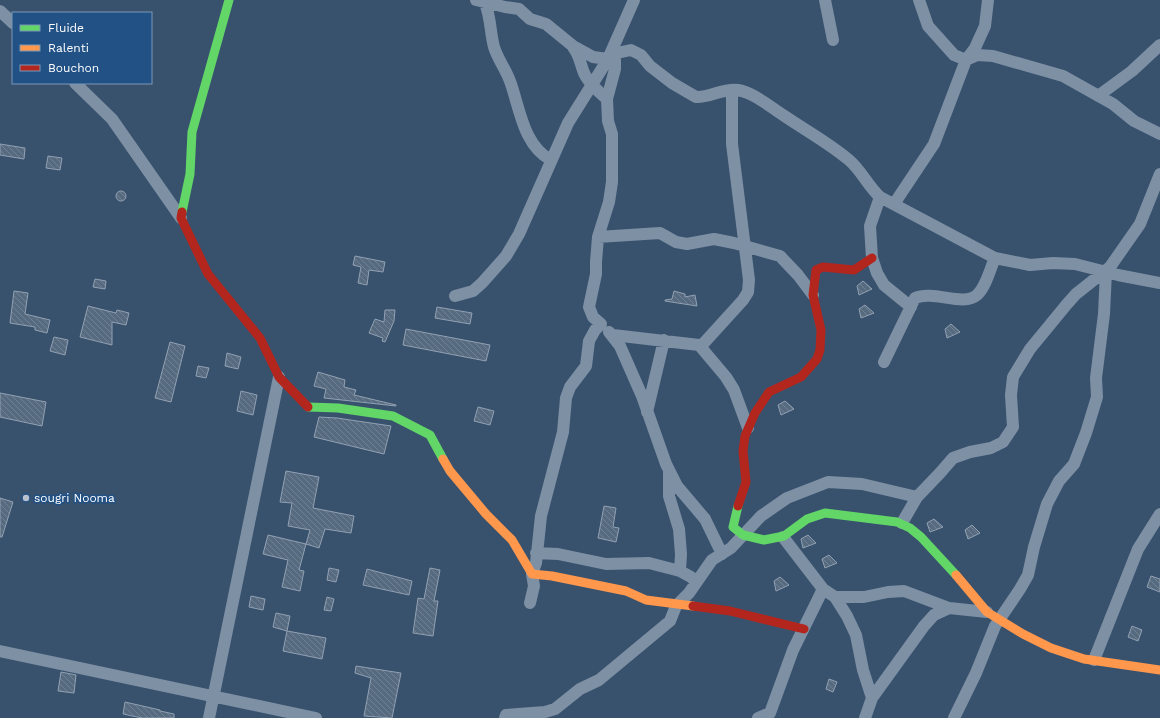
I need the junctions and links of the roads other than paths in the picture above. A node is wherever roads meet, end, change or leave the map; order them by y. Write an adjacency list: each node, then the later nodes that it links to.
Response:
1 (229, 0): 25 (street)
2 (634, 0): 13 (street)
3 (825, 0): 10 (street)
4 (920, 0): 14 (street)
5 (988, 0): 14 (street)
6 (480, 1): 7 (street); 21 (street)
7 (519, 4): 12 (street)
8 (0, 11): 9 (street)
9 (12, 22)
10 (833, 40)
11 (1160, 45): 18 (street)
12 (572, 46): 13 (street); 15 (street)
13 (608, 59): 15 (street); 17 (street); 19 (street)
14 (966, 60): 18 (street); 24 (street)
15 (593, 83): 19 (street); 21 (street)
16 (76, 84): 25 (street)
17 (732, 90): 23 (street); 27 (street)
18 (1098, 96): 20 (street)
19 (607, 99): 26 (street)
20 (1160, 134)
21 (551, 160): 33 (street)
22 (1160, 174): 30 (street)
23 (880, 197): 24 (street); 28 (street)
24 (894, 204): 29 (street)
25 (181, 218): 40 (street)
26 (598, 237): 27 (street); 35 (street)
27 (745, 246): 32 (street); 38 (street)
28 (872, 258): 32 (street); 34 (street)
29 (995, 258): 30 (street); 34 (street)
30 (1106, 272): 31 (street); 44 (street); 60 (street)
31 (1160, 283)
32 (813, 295): 42 (street)
33 (455, 296)
34 (911, 307): 39 (street)
35 (601, 324): 36 (street); 49 (street)
36 (613, 335): 37 (street); 41 (street)
37 (664, 340): 38 (street); 41 (street)
38 (699, 345): 42 (street)
39 (884, 362)
40 (279, 377): 52 (street); 65 (street)
41 (647, 413): 43 (street)
42 (748, 428): 47 (street)
43 (670, 472): 50 (street); 51 (street)
44 (917, 497): 46 (street); 47 (street)
45 (1160, 514): 63 (street)
46 (902, 523): 48 (street); 59 (street)
47 (744, 536): 48 (street); 50 (street)
48 (783, 537): 54 (street)
49 (536, 553): 51 (street); 52 (street)
50 (722, 554): 53 (street)
51 (680, 571): 53 (street)
52 (532, 574): 56 (street); 57 (street)
53 (696, 582): 57 (street)
54 (823, 589): 55 (street); 61 (street)
55 (835, 597): 58 (street); 66 (street)
56 (530, 603)
57 (676, 606): 61 (street); 70 (street)
58 (949, 608): 59 (street); 66 (street)
59 (987, 612): 60 (street)
60 (998, 620): 63 (street); 73 (street)
61 (804, 629): 67 (street)
62 (0, 651): 65 (street)
63 (1094, 660): 64 (street)
64 (1160, 670)
65 (212, 695): 68 (street); 69 (street)
66 (872, 698): 72 (street)
67 (774, 716): 71 (street)
68 (209, 718)
69 (316, 718)
70 (505, 718)
71 (758, 718)
72 (866, 718)
73 (954, 718)

